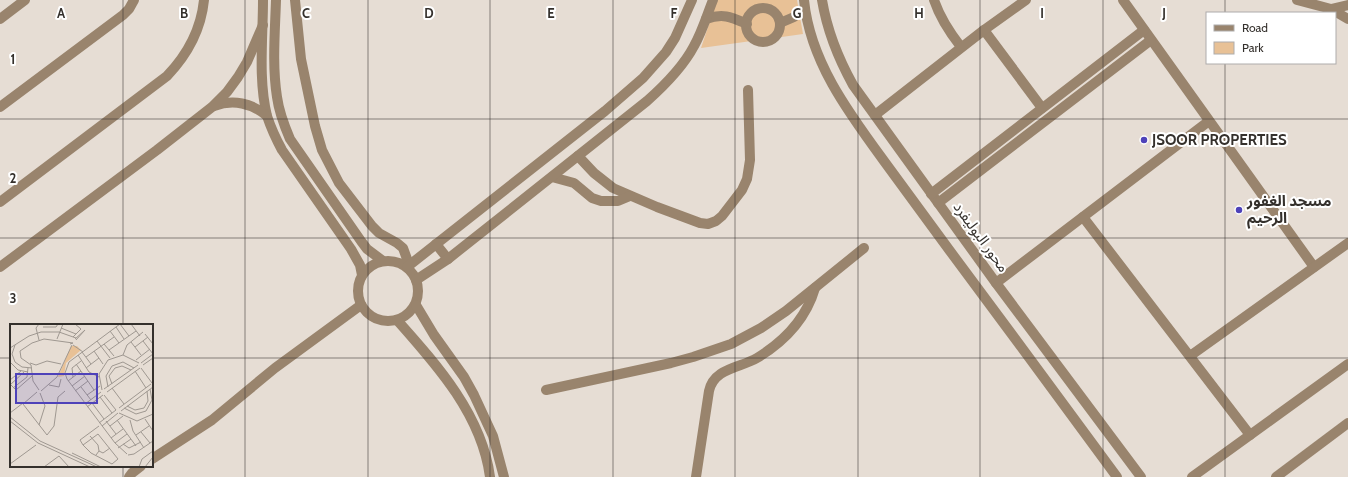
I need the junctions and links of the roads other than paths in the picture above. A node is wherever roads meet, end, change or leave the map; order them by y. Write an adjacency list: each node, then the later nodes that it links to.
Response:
1 (25, 0): 23 (street)
2 (134, 0): 33 (street)
3 (204, 0): 43 (street)
4 (263, 0): 27 (street)
5 (276, 0): 50 (street)
6 (295, 0): 52 (street)
7 (692, 0): 47 (street)
8 (714, 0): 20 (street); 22 (street)
9 (804, 0): 72 (street)
10 (822, 0): 36 (street, محور البوليفرد)
11 (934, 0): 31 (street)
12 (1026, 0): 28 (street)
13 (1123, 0): 29 (street)
14 (1297, 0): 17 (street)
15 (765, 4): 25 (street); 26 (street)
16 (1348, 5): 17 (street)
17 (1330, 9): 18 (street)
18 (1335, 12)
19 (1336, 12): 24 (street)
20 (727, 16): 22 (street); 26 (street)
21 (794, 17): 25 (street)
22 (706, 18): 39 (street)
23 (0, 19)
24 (1348, 19)
25 (780, 23): 26 (street)
26 (747, 24)
27 (263, 25): 34 (street); 37 (street)
28 (984, 30): 31 (street); 35 (street)
29 (1144, 30): 30 (street); 35 (street)
30 (1151, 40): 38 (street); 44 (street)
31 (961, 47): 36 (street)
32 (748, 90): 42 (street)
33 (0, 107)
34 (212, 107): 37 (street); 51 (street)
35 (1042, 108): 41 (street)
36 (875, 115): 41 (street, محور البوليفرد)
37 (267, 116): 54 (street)
38 (1209, 121): 45 (street); 53 (street)
39 (578, 156): 40 (street); 42 (street)
40 (552, 177): 42 (street); 49 (street)
41 (931, 194): 44 (street, محور البوليفرد)
42 (630, 196)
43 (0, 202)
44 (938, 203): 56 (street, محور البوليفرد)
45 (1084, 217): 56 (street); 61 (street)
46 (1348, 243): 53 (street)
47 (436, 244): 49 (street); 52 (street)
48 (864, 248): 57 (street)
49 (448, 259): 55 (street)
50 (383, 261): 52 (street); 54 (street)
51 (0, 267)
52 (406, 267): 55 (street)
53 (1314, 268): 61 (street)
54 (362, 275): 58 (street)
55 (416, 280): 59 (street)
56 (996, 283): 73 (street, محور البوليفرد)
57 (815, 287): 63 (street); 71 (street)
58 (361, 305): 60 (street); 66 (street)
59 (416, 305): 60 (street); 70 (street)
60 (397, 320): 69 (street)
61 (1190, 356): 65 (street)
62 (1348, 364): 65 (street)
63 (546, 390)
64 (1348, 423): 75 (street)
65 (1250, 435): 74 (street)
66 (153, 458)
67 (140, 467): 68 (street)
68 (129, 477)
69 (490, 477)
70 (504, 477)
71 (696, 477)
72 (1117, 477)
73 (1141, 477)
74 (1192, 477)
75 (1276, 477)

